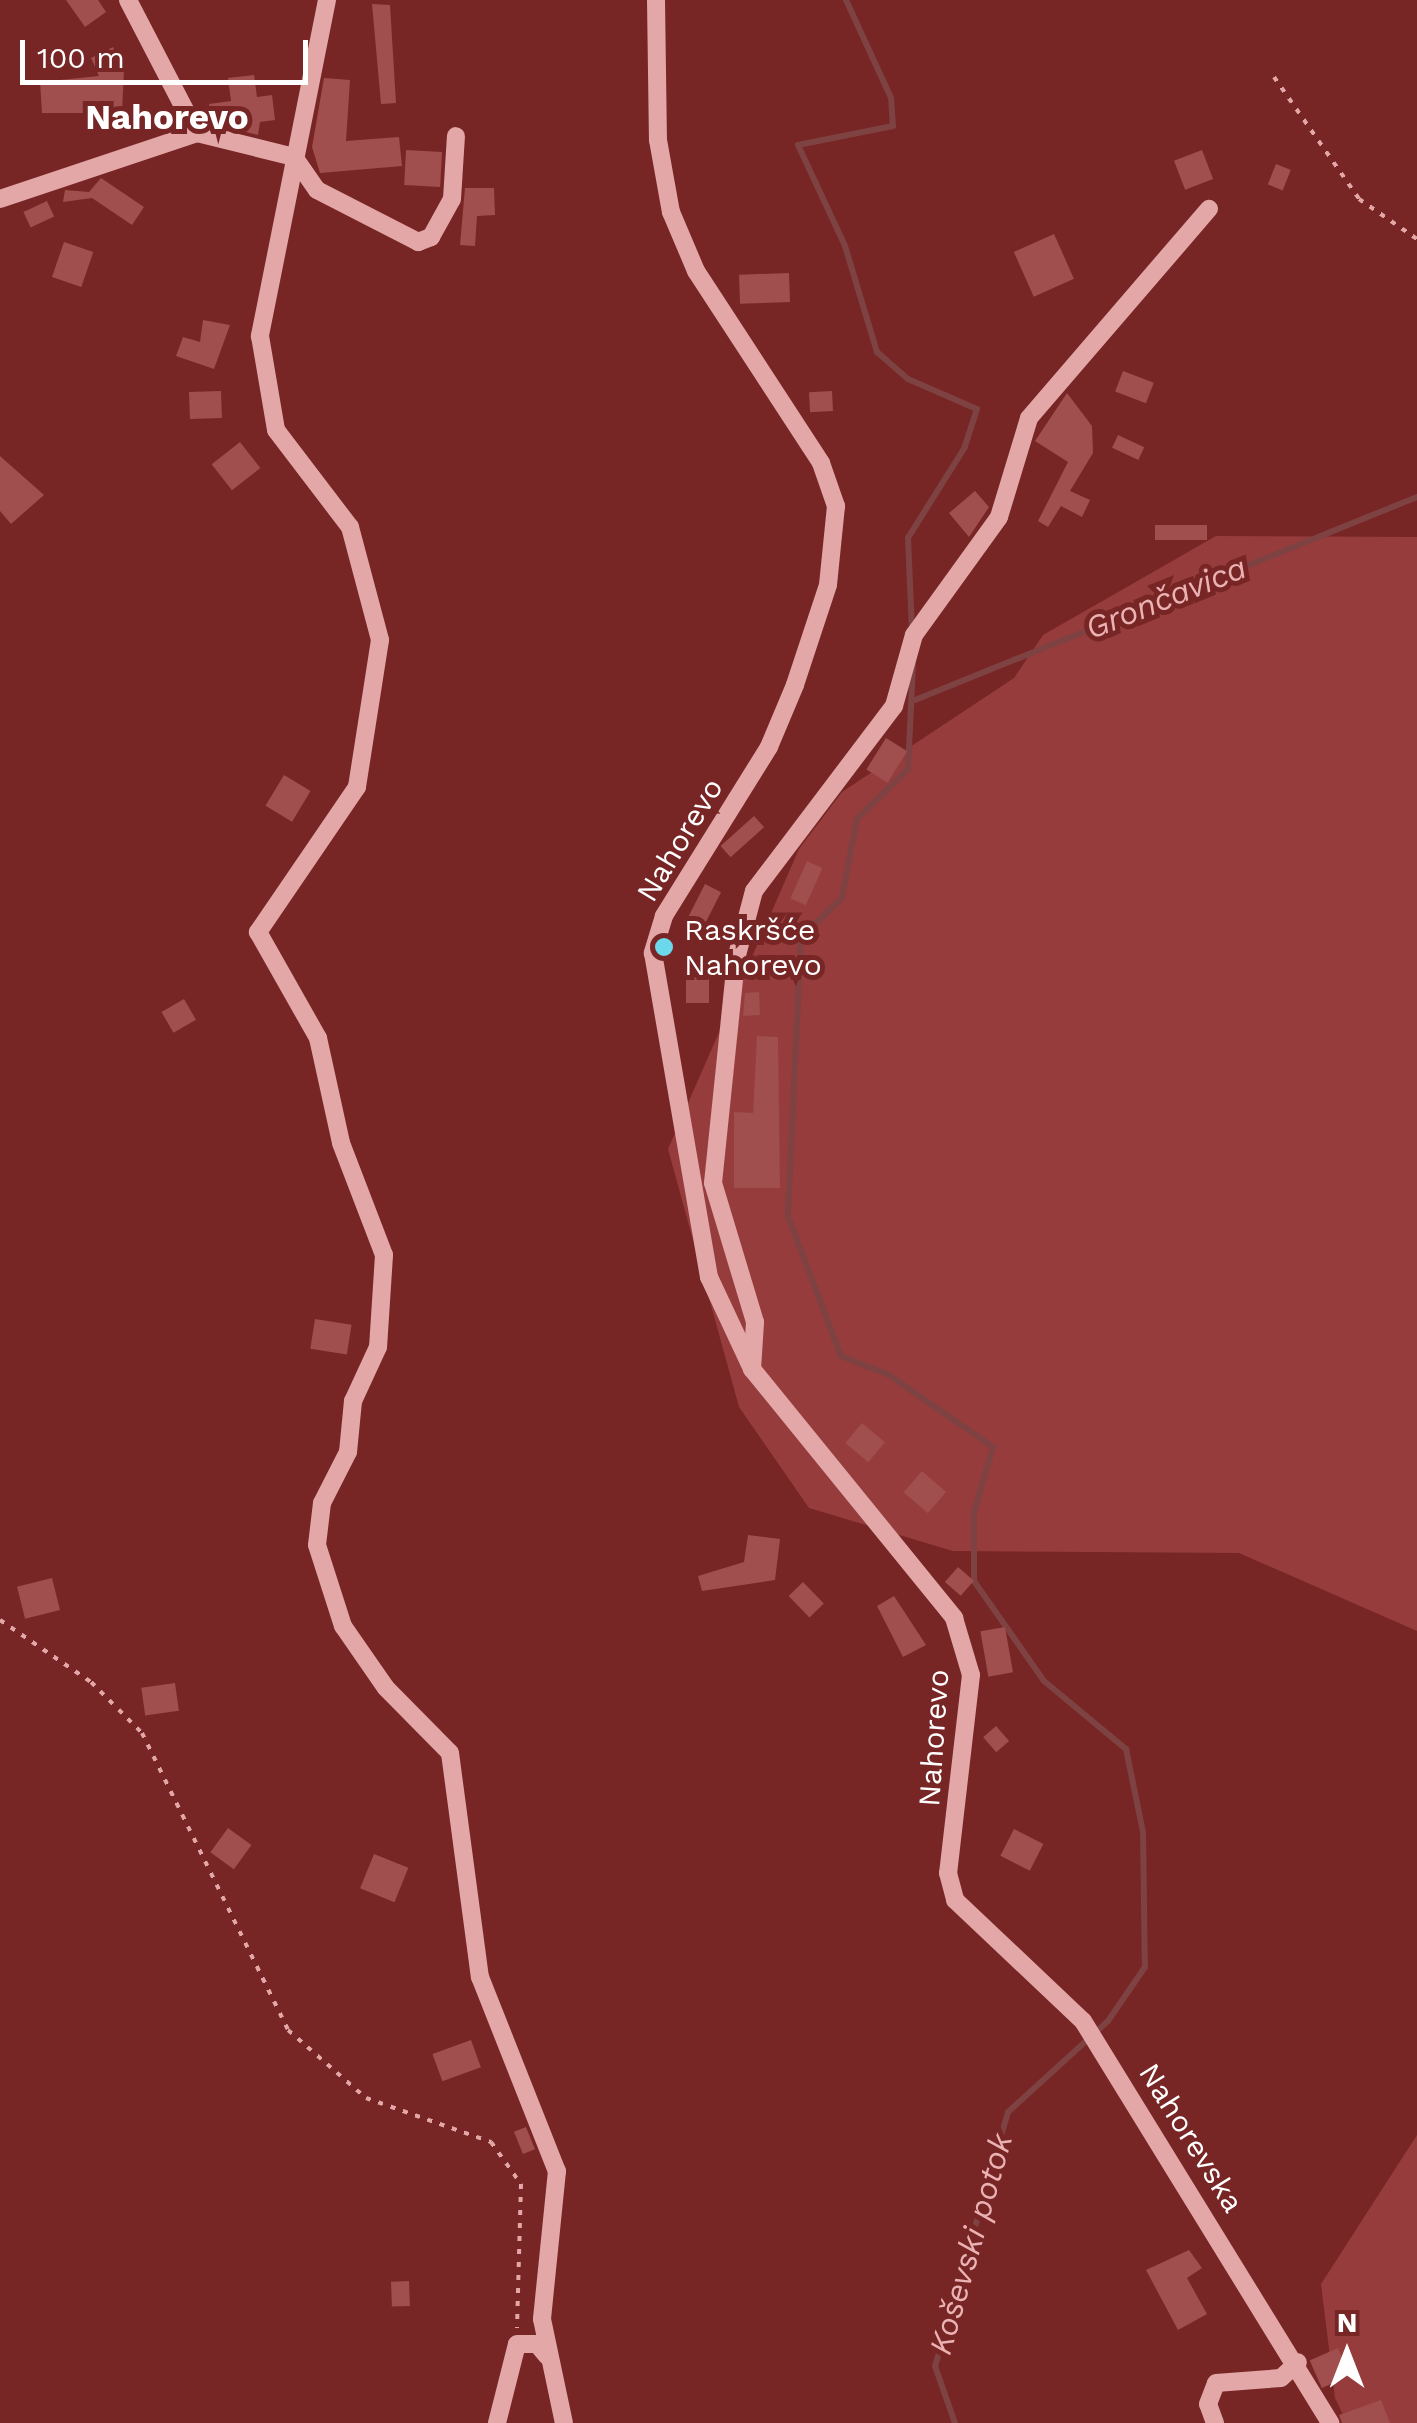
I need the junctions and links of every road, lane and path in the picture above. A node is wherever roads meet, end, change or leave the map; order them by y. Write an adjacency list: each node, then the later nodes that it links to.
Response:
1 (128, 0): 5 (street)
2 (328, 0): 7 (street)
3 (656, 0): 11 (street, Nahorevo)
4 (1274, 76): 10 (path)
5 (197, 133): 7 (street); 8 (street)
6 (456, 136): 7 (street)
7 (294, 158): 15 (street)
8 (0, 198)
9 (1209, 208): 11 (street)
10 (1417, 239)
11 (752, 1369): 13 (street, Nahorevo)
12 (0, 1620): 14 (path)
13 (966, 1916): 16 (street, Nahorevska)
14 (517, 2344): 15 (street); 17 (street)
15 (547, 2356): 18 (street)
16 (1298, 2362): 19 (street); 20 (street, Nahorevska)
17 (497, 2423)
18 (564, 2423)
19 (1215, 2423)
20 (1330, 2423)

